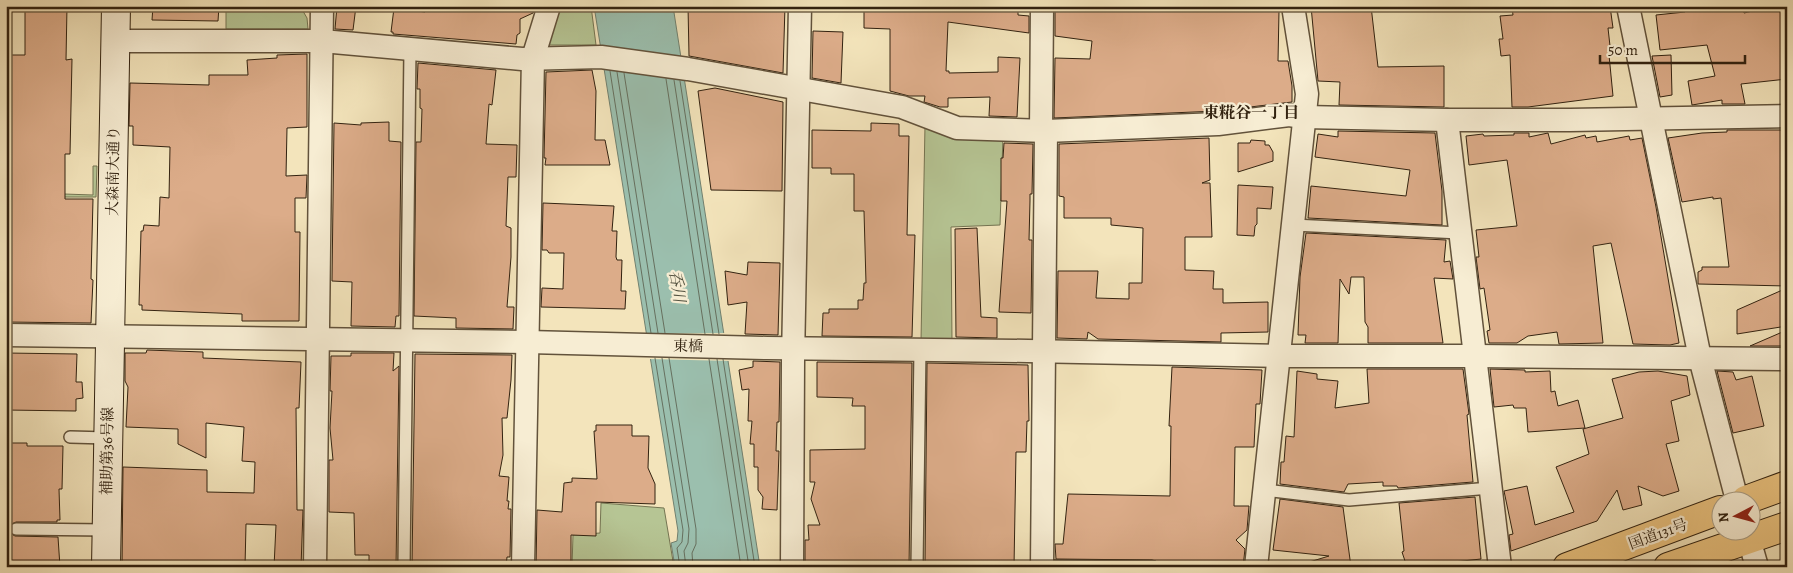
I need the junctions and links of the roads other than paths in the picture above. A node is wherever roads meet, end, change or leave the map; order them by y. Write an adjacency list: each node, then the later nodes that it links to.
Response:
1 (116, 6): 8 (street, 大森南大通り)
2 (549, 6): 11 (street)
3 (800, 6): 12 (street)
4 (1042, 6): 17 (street)
5 (1293, 6): 14 (street)
6 (1628, 6): 15 (street)
7 (319, 10): 9 (street)
8 (115, 41): 9 (street); 21 (street, 大森南大通り)
9 (322, 41): 10 (street); 22 (street)
10 (410, 49): 11 (street); 23 (lane)
11 (533, 58): 12 (street); 24 (street)
12 (798, 88): 17 (street); 25 (street)
13 (1787, 116): 15 (street)
14 (1304, 117): 16 (street); 17 (street); 18 (street)
15 (1652, 119): 16 (street); 30 (street)
16 (1447, 120): 19 (street)
17 (1043, 131): 27 (street)
18 (1293, 225): 19 (lane); 28 (street)
19 (1460, 232): 29 (street)
20 (6, 334): 21 (street, 東橋)
21 (109, 336): 22 (street, 東橋); 33 (street, 補助第36号線)
22 (318, 339): 23 (street, 東橋); 48 (street)
23 (406, 340): 24 (street, 東橋); 49 (lane)
24 (528, 342): 25 (street, 東橋); 50 (street)
25 (794, 348): 26 (street, 東橋); 51 (street)
26 (920, 349): 27 (street, 東橋); 52 (lane)
27 (1045, 351): 28 (street, 東橋); 46 (street)
28 (1279, 356): 29 (street, 東橋); 36 (street)
29 (1475, 356): 30 (street, 東橋); 35 (street)
30 (1700, 358): 31 (street, 東橋); 37 (street)
31 (1787, 359)
32 (70, 437): 33 (lane)
33 (107, 438): 42 (street, 補助第36号線)
34 (1787, 486): 38 (highway)
35 (1490, 488): 36 (lane); 55 (street)
36 (1265, 490): 54 (street)
37 (1734, 490)
38 (1760, 495)
39 (1710, 514): 56 (highway, 国道131号)
40 (1787, 526): 43 (highway)
41 (16, 529): 42 (lane)
42 (106, 530): 47 (street, 補助第36号線)
43 (1760, 535)
44 (1745, 540): 57 (highway)
45 (1748, 540): 58 (street)
46 (1042, 566): 53 (lane)
47 (106, 567)
48 (315, 567)
49 (404, 567)
50 (523, 567)
51 (792, 567)
52 (917, 567)
53 (1152, 567)
54 (1256, 567)
55 (1500, 567)
56 (1567, 567)
57 (1668, 567)
58 (1757, 567)

